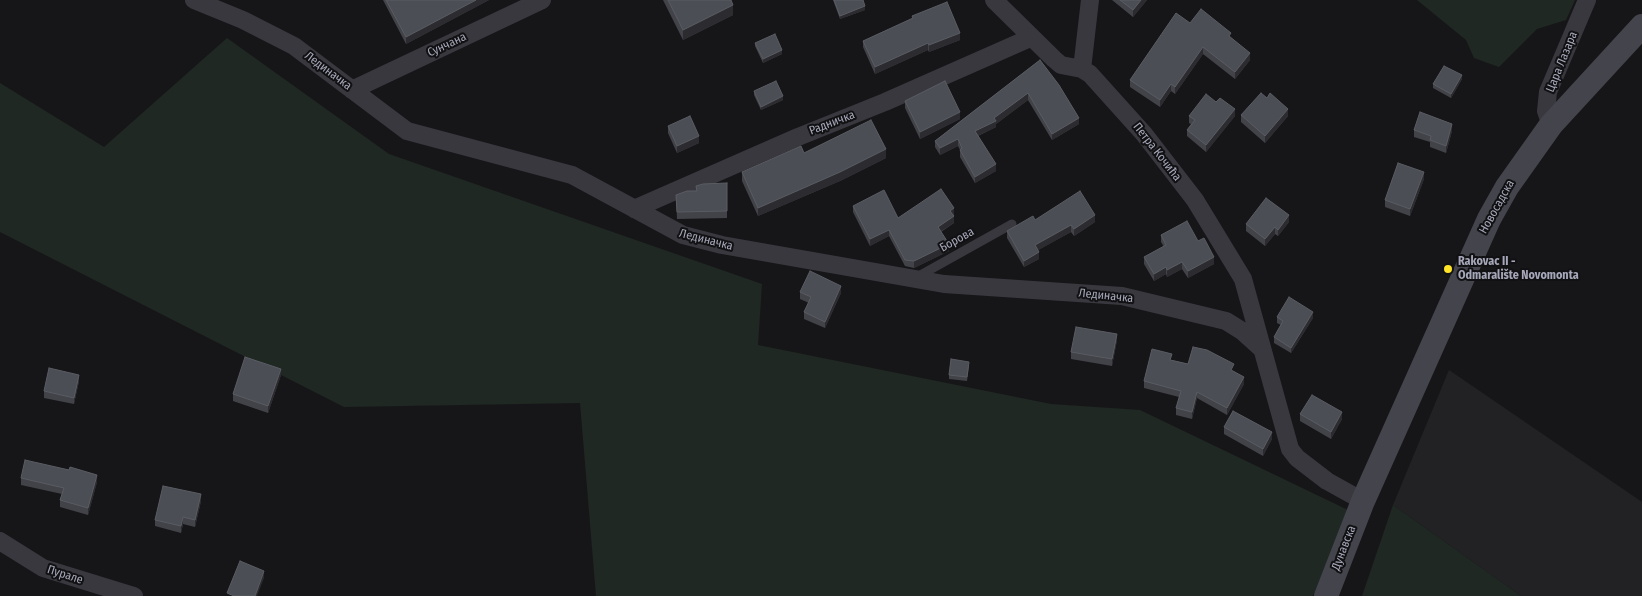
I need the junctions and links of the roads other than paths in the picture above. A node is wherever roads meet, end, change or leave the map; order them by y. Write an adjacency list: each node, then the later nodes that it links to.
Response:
1 (194, 0): 9 (street, Лединачка)
2 (542, 0): 9 (street, Сунчана)
3 (994, 0): 7 (street, Петра Кочића)
4 (1090, 0): 8 (street)
5 (1587, 0): 10 (street, Цара Лазара)
6 (1642, 26): 10 (main road, Новосадска)
7 (1030, 38): 8 (street, Петра Кочића); 11 (street, Радничка)
8 (1082, 69): 14 (street, Петра Кочића)
9 (352, 90): 11 (street, Лединачка)
10 (1551, 125): 15 (main road, Новосадска)
11 (634, 209): 13 (street, Лединачка)
12 (1012, 224): 13 (lane, Борова)
13 (915, 278): 14 (street, Лединачка)
14 (1262, 349): 15 (street, Петра Кочића)
15 (1363, 501): 18 (main road, Дунавска)
16 (0, 542): 17 (street, Пурале)
17 (134, 596)
18 (1326, 596)

